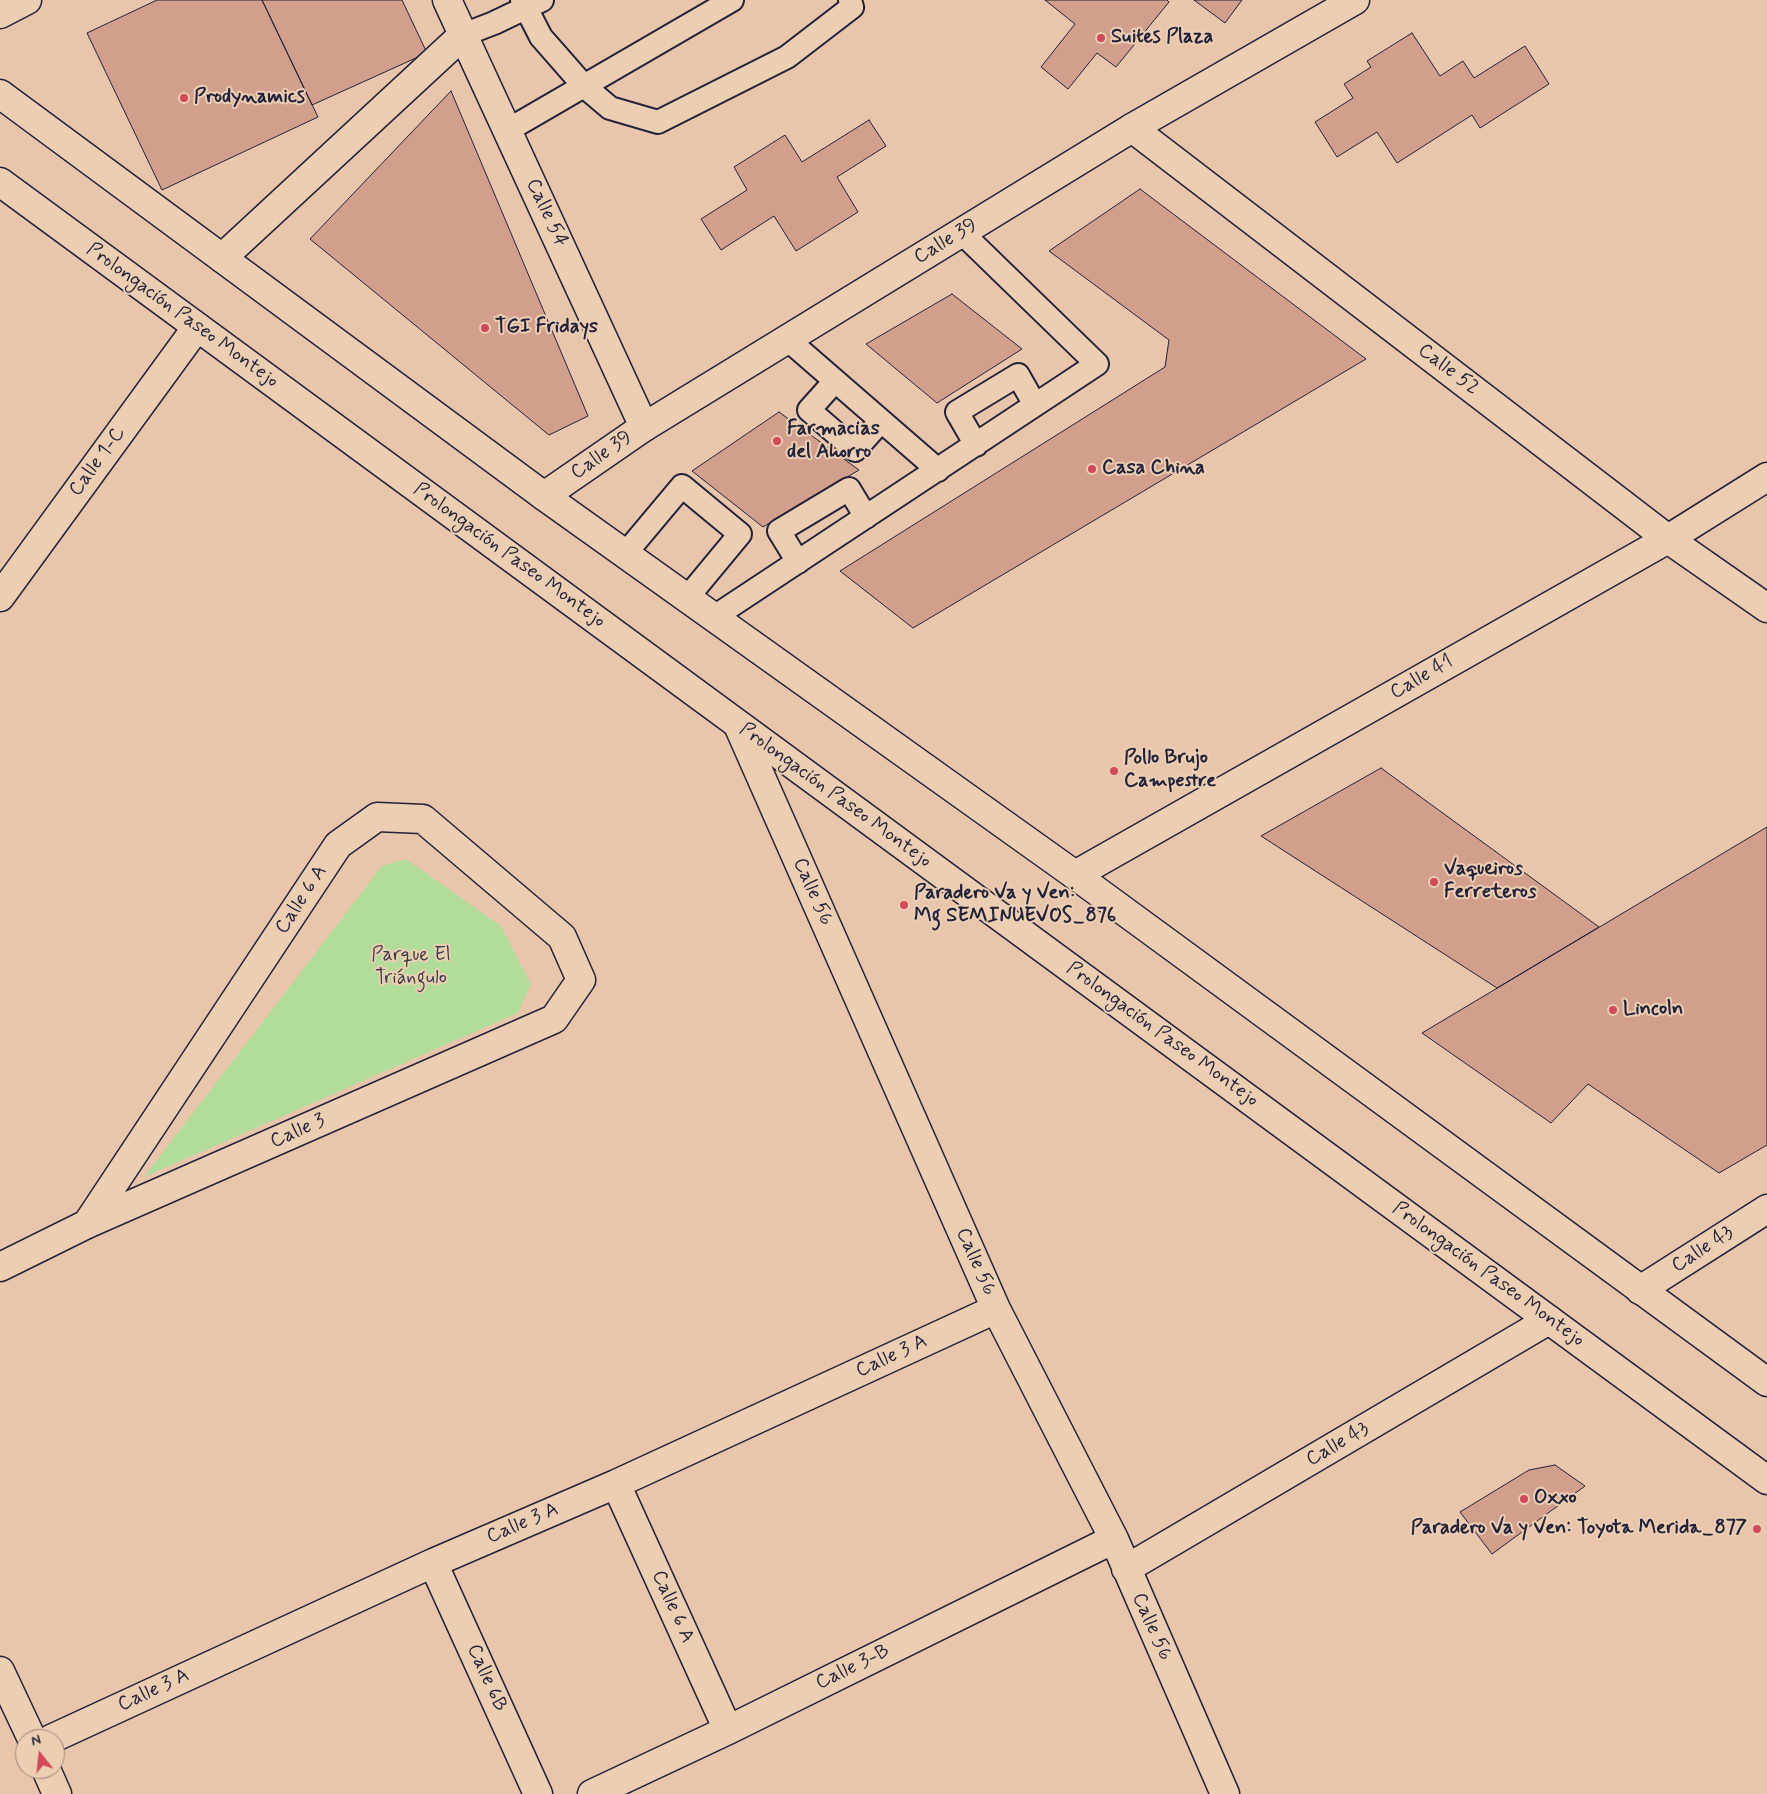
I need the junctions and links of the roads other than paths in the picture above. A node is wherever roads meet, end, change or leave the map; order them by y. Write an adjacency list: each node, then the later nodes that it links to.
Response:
1 (27, 0): 7 (street)
2 (447, 0): 8 (street, Calle 54)
3 (732, 0): 9 (lane)
4 (850, 0): 9 (lane)
5 (1355, 0): 11 (street, Calle 39)
6 (530, 3): 8 (lane); 9 (lane)
7 (0, 14)
8 (463, 35): 12 (street, Calle 54); 15 (street)
9 (584, 86): 12 (lane)
10 (0, 94): 15 (street)
11 (1132, 128): 14 (street, Calle 39); 27 (street, Calle 52)
12 (508, 130): 21 (street, Calle 54)
13 (0, 182): 16 (street, Prolongación Paseo Montejo)
14 (961, 232): 17 (street, Calle 39); 19 (lane)
15 (222, 258): 25 (street)
16 (197, 327): 30 (street, Calle 1-C); 34 (street, Prolongación Paseo Montejo)
17 (787, 339): 18 (lane); 21 (street, Calle 39)
18 (835, 381): 20 (lane); 20 (lane)
19 (1036, 405): 22 (lane); 22 (lane)
20 (881, 420): 23 (lane)
21 (644, 427): 25 (street, Calle 39)
22 (976, 444): 23 (lane)
23 (938, 470): 26 (lane)
24 (1767, 477): 27 (street, Calle 41)
25 (544, 496): 28 (street)
26 (866, 517): 29 (lane); 29 (lane)
27 (1668, 539): 32 (street, Calle 52); 35 (street, Calle 41)
28 (625, 554): 31 (street); 31 (lane)
29 (798, 562): 33 (lane)
30 (0, 597)
31 (687, 598): 33 (street)
32 (1767, 608)
33 (714, 617): 35 (street)
34 (738, 725): 41 (street, Calle 56); 42 (street, Prolongación Paseo Montejo)
35 (1075, 875): 40 (street)
36 (581, 980): 38 (street, Calle 3); 38 (street, Calle 6 A)
37 (1767, 1209): 40 (street, Calle 43)
38 (87, 1224): 39 (street, Calle 3)
39 (0, 1267)
40 (1640, 1290): 43 (street)
41 (996, 1309): 45 (street, Calle 3 A); 46 (street, Calle 56)
42 (1549, 1320): 44 (street, Prolongación Paseo Montejo); 48 (street, Calle 43)
43 (1767, 1382)
44 (1767, 1480)
45 (616, 1484): 47 (street, Calle 3 A); 51 (street, Calle 6 A)
46 (1114, 1540): 48 (street, Calle 56); 51 (street, Calle 3-B)
47 (434, 1563): 52 (street, Calle 3 A); 55 (street, Calle 6B)
48 (1126, 1569): 57 (street, Calle 56)
49 (0, 1671): 50 (street)
50 (27, 1729)
51 (728, 1730): 56 (street, Calle 3-B)
52 (65, 1733)
53 (50, 1779): 54 (street)
54 (57, 1794)
55 (538, 1794)
56 (592, 1794)
57 (1224, 1794)

